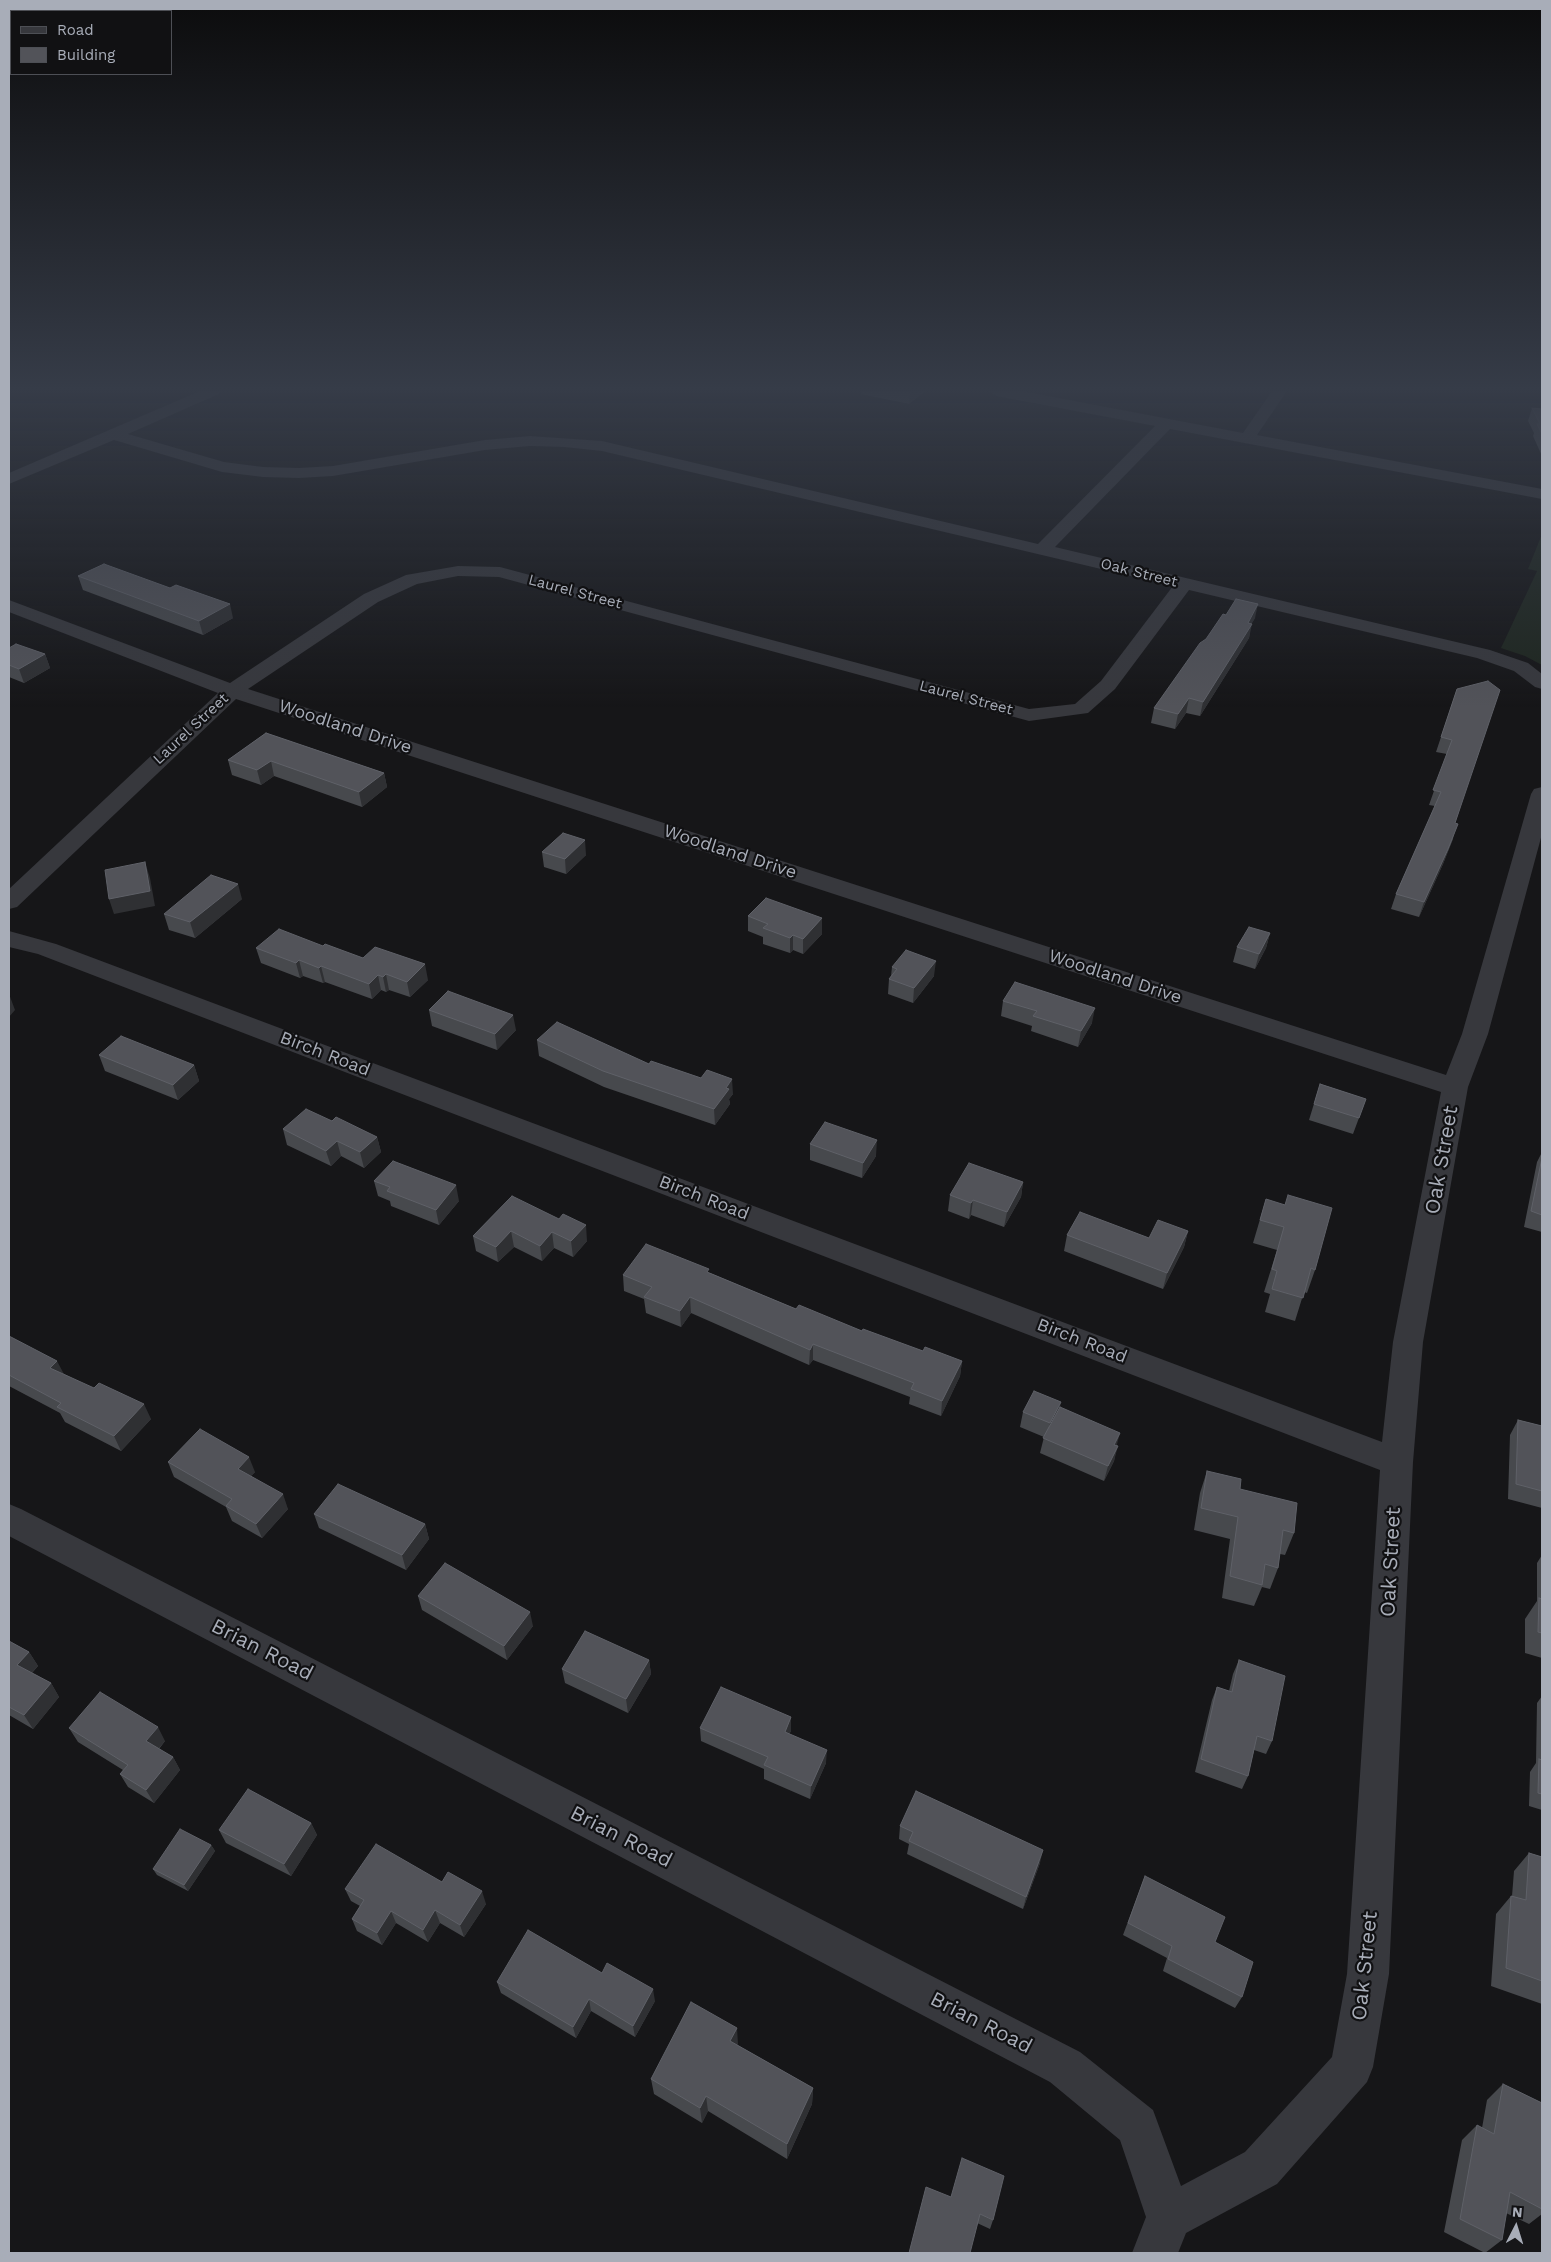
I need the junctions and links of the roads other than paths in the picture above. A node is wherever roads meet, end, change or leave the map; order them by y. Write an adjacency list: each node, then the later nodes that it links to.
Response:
1 (818, 497): 3 (street, Oak Street)
2 (1095, 497): 3 (street)
3 (1043, 549): 4 (street, Oak Street)
4 (1184, 584): 6 (street, Oak Street); 7 (street, Laurel Street)
5 (9, 606): 7 (street, Woodland Drive)
6 (1542, 683)
7 (232, 691): 9 (street, Laurel Street); 11 (street, Woodland Drive)
8 (1542, 794): 11 (street, Oak Street)
9 (9, 902)
10 (9, 939): 12 (street, Birch Road)
11 (1455, 1087): 12 (street, Oak Street)
12 (1397, 1462): 14 (street, Oak Street)
13 (9, 1519): 14 (street, Brian Road)
14 (1169, 2217): 15 (street)
15 (1156, 2253)

